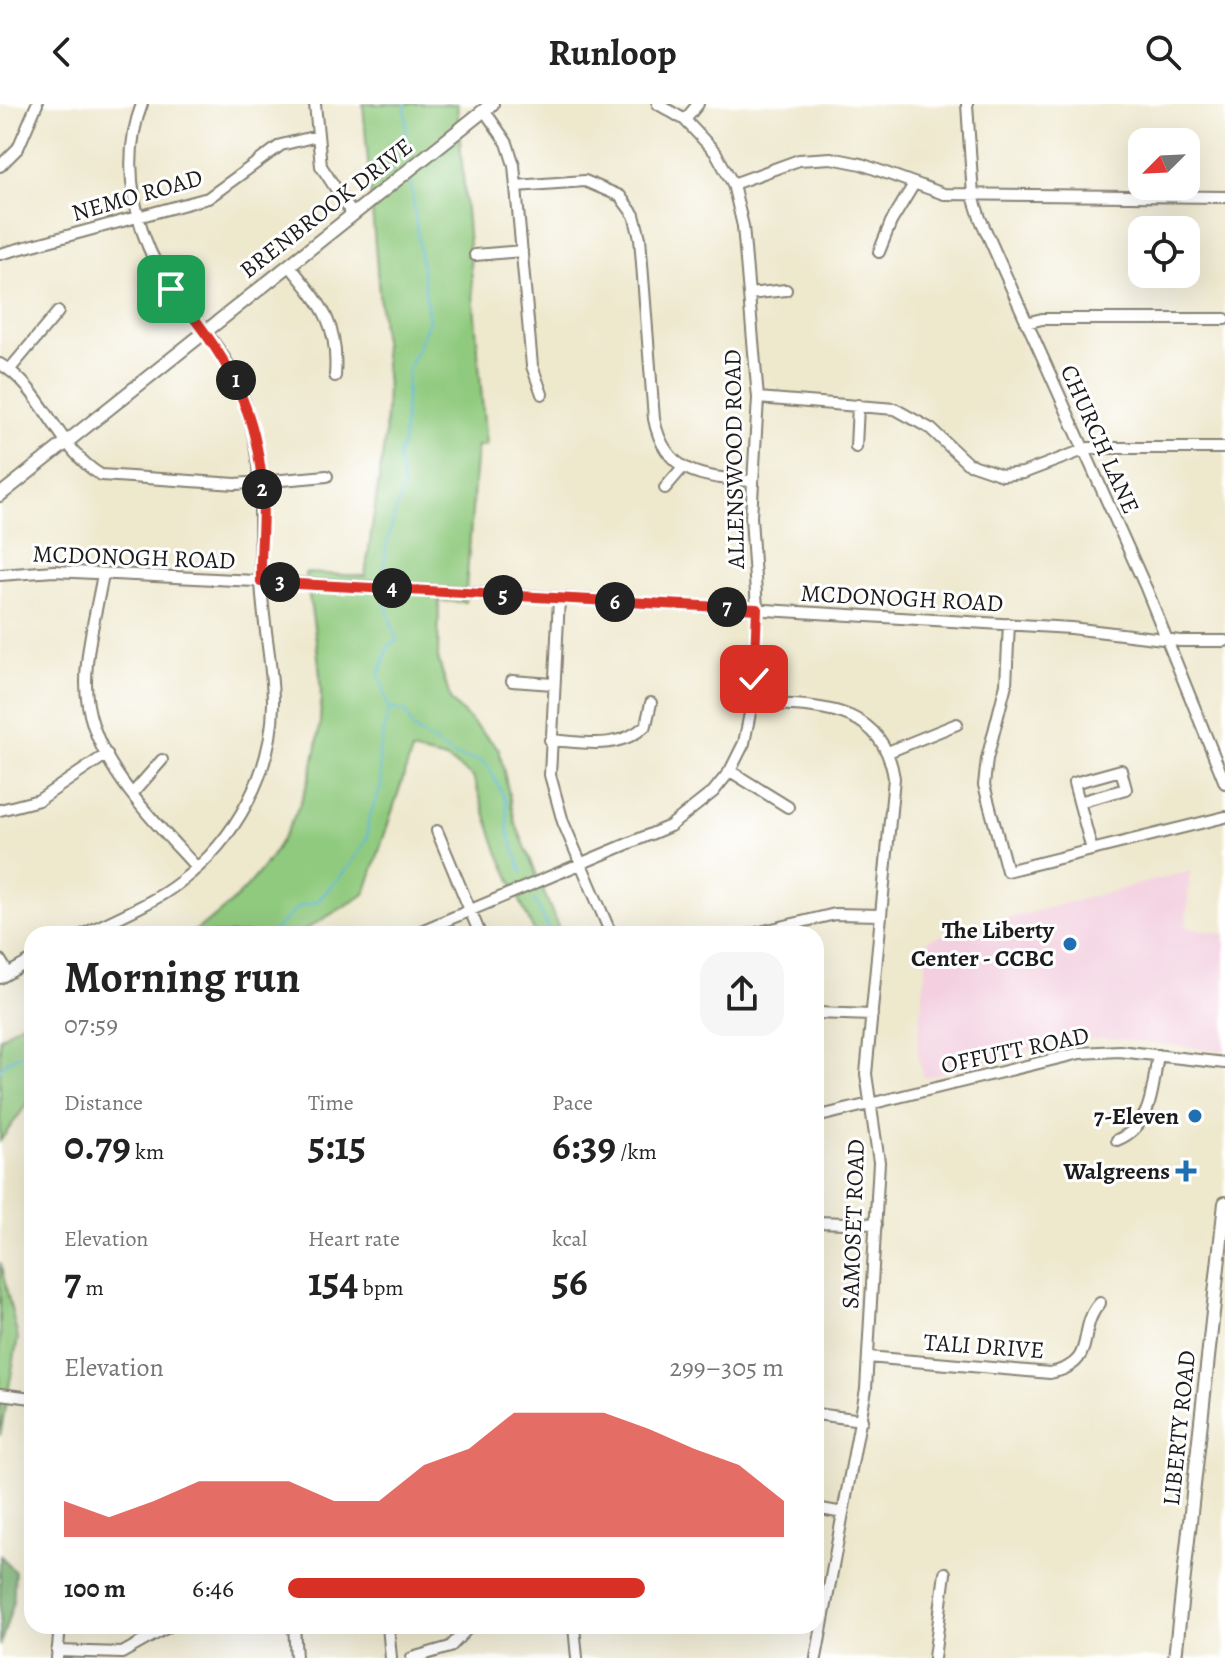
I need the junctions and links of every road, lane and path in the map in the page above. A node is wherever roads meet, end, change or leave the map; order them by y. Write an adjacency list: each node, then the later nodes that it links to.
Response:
1 (37, 104): 10 (street)
2 (142, 104): 17 (street)
3 (315, 104): 9 (street)
4 (658, 104): 8 (street, ALLENSWOOD ROAD)
5 (698, 104): 8 (street)
6 (967, 104): 14 (street, CHURCH LANE)
7 (488, 107): 13 (street); 16 (main road, BRENBROOK DRIVE)
8 (685, 120): 11 (street, ALLENSWOOD ROAD)
9 (317, 136): 16 (street); 17 (street, NEMO ROAD)
10 (0, 166)
11 (733, 184): 12 (street); 24 (street, ALLENSWOOD ROAD)
12 (914, 184): 14 (street); 19 (street)
13 (516, 186): 18 (street); 38 (street)
14 (973, 196): 15 (street); 27 (street, CHURCH LANE)
15 (1225, 197)
16 (353, 215): 22 (main road, BRENBROOK DRIVE)
17 (139, 216): 20 (street, NEMO ROAD); 28 (street)
18 (522, 251): 21 (street); 31 (street)
19 (879, 252)
20 (0, 254)
21 (475, 255)
22 (289, 265): 28 (main road, BRENBROOK DRIVE); 30 (street)
23 (786, 290): 24 (street)
24 (749, 294): 32 (street, ALLENSWOOD ROAD)
25 (58, 312): 29 (street)
26 (1225, 319): 27 (street)
27 (1026, 323): 37 (street, CHURCH LANE)
28 (206, 332): 34 (main road, BRENBROOK DRIVE); 41 (street)
29 (5, 366): 34 (street)
30 (335, 376)
31 (542, 394)
32 (758, 398): 33 (street); 40 (street, ALLENSWOOD ROAD)
33 (858, 405): 35 (street); 37 (street)
34 (68, 441): 41 (street); 43 (main road, BRENBROOK DRIVE)
35 (856, 447)
36 (1225, 448): 37 (street)
37 (1082, 450): 50 (street, CHURCH LANE)
38 (683, 467): 40 (street); 42 (street)
39 (327, 476): 41 (street)
40 (751, 481): 48 (street, ALLENSWOOD ROAD)
41 (262, 482): 46 (street)
42 (665, 488)
43 (0, 495)
44 (103, 574): 45 (street, MCDONOGH ROAD); 46 (street, MCDONOGH ROAD); 59 (street)
45 (0, 575)
46 (261, 582): 47 (street, MCDONOGH ROAD); 71 (street)
47 (559, 599): 48 (street, MCDONOGH ROAD); 53 (street)
48 (757, 609): 49 (street, MCDONOGH ROAD); 55 (street, ALLENSWOOD ROAD)
49 (1009, 624): 50 (street, MCDONOGH ROAD); 69 (street)
50 (1166, 639): 51 (street, MCDONOGH ROAD); 62 (street, CHURCH LANE)
51 (1225, 641)
52 (512, 681): 53 (street)
53 (553, 684): 57 (street)
54 (651, 703): 57 (street)
55 (752, 703): 58 (street); 61 (street, ALLENSWOOD ROAD)
56 (957, 724): 58 (street)
57 (550, 740): 70 (street)
58 (888, 752): 73 (street, SAMOSET ROAD)
59 (107, 754): 63 (street); 66 (street)
60 (162, 760): 63 (street)
61 (730, 771): 65 (street); 70 (street, ALLENSWOOD ROAD)
62 (1225, 783)
63 (132, 794): 71 (street)
64 (1079, 802): 64 (street); 69 (street)
65 (788, 807)
66 (0, 810)
67 (1225, 817): 69 (street)
68 (437, 831): 72 (street)
69 (1092, 850)
70 (580, 864): 72 (street, ALLENSWOOD ROAD); 77 (street)
71 (197, 868): 74 (street)
72 (470, 910): 75 (street, ALLENSWOOD ROAD); 76 (street)
73 (881, 915): 78 (street); 83 (street, SAMOSET ROAD)
74 (100, 926)
75 (433, 926)
76 (477, 926)
77 (607, 926)
78 (785, 926)
79 (0, 960): 81 (street)
80 (24, 964): 81 (street)
81 (4, 975)
82 (824, 1013): 83 (street)
83 (872, 1015): 86 (street, SAMOSET ROAD)
84 (1158, 1055): 85 (street, OFFUTT ROAD); 86 (street, OFFUTT ROAD); 88 (street)
85 (1225, 1063)
86 (870, 1103): 87 (street, OFFUTT ROAD); 91 (street, SAMOSET ROAD)
87 (824, 1115)
88 (1117, 1140)
89 (1225, 1203): 116 (main road, LIBERTY ROAD)
90 (824, 1222): 91 (street)
91 (876, 1224): 93 (street, SAMOSET ROAD)
92 (1100, 1303): 93 (street, TALI DRIVE)
93 (868, 1357): 97 (street, SAMOSET ROAD)
94 (0, 1394): 95 (street)
95 (24, 1397)
96 (824, 1415): 97 (street)
97 (862, 1420): 99 (street, SAMOSET ROAD)
98 (824, 1509): 99 (street)
99 (843, 1513): 101 (street, SAMOSET ROAD)
100 (945, 1573): 115 (street)
101 (824, 1590)
102 (59, 1634): 109 (street)
103 (156, 1634): 109 (street)
104 (294, 1634): 110 (street)
105 (389, 1634): 111 (street)
106 (462, 1634): 112 (street)
107 (575, 1634): 113 (street)
108 (818, 1634): 114 (street, SAMOSET ROAD)
109 (57, 1654)
110 (296, 1658)
111 (391, 1658)
112 (412, 1658)
113 (577, 1658)
114 (816, 1658)
115 (934, 1658)
116 (1175, 1658)

